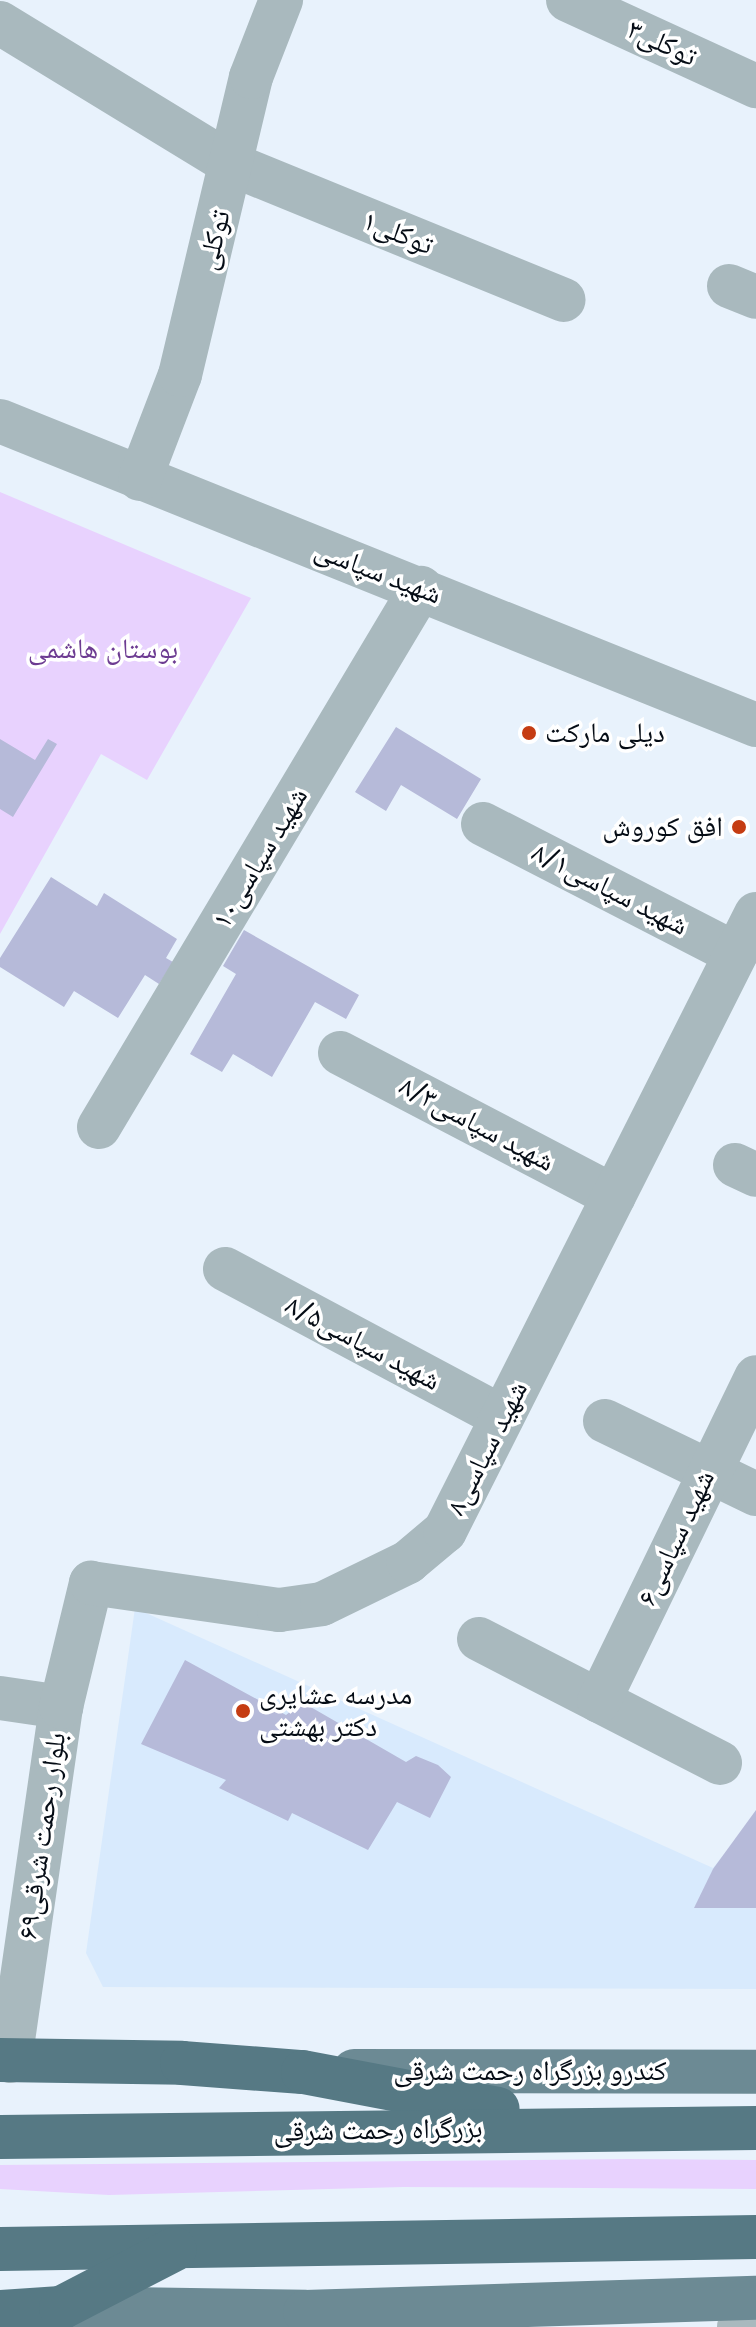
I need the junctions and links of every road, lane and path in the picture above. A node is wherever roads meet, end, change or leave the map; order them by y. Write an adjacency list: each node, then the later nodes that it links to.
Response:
1 (281, 0): 5 (street, توکلی)
2 (568, 0): 4 (street, توکلی۳)
3 (0, 23): 5 (street, توکلی۱)
4 (756, 86)
5 (233, 165): 6 (street, توکلی۱); 8 (street, توکلی)
6 (564, 300)
7 (0, 421): 8 (street, شهید سپاسی)
8 (140, 479): 9 (street, شهید سپاسی)
9 (421, 588): 10 (street, شهید سپاسی); 15 (street, شهید سپاسی۱۰)
10 (756, 725)
11 (483, 824): 13 (street, شهید سپاسی۸/۱)
12 (756, 914): 13 (street, شهید سپاسی۸)
13 (736, 954): 16 (street, شهید سپاسی۸)
14 (340, 1053): 16 (street, شهید سپاسی۸/۳)
15 (99, 1127)
16 (614, 1196): 19 (street, شهید سپاسی۸)
17 (225, 1269): 19 (street, شهید سپاسی۸/۵)
18 (756, 1377): 21 (street, شهید سپاسی۶)
19 (502, 1417): 26 (street, شهید سپاسی۸)
20 (605, 1421): 21 (street)
21 (709, 1469): 22 (street); 25 (street, شهید سپاسی۶)
22 (756, 1494)
23 (479, 1639): 25 (street)
24 (0, 1698): 26 (street)
25 (599, 1701): 27 (street)
26 (61, 1707): 28 (street, بلوار رحمت شرقی۶۹)
27 (720, 1763)
28 (5, 2060): 29 (highway)
29 (303, 2072): 30 (main road, کندرو بزرگراه رحمت شرقی); 31 (highway)
30 (756, 2072)
31 (587, 2127): 32 (highway, بزرگراه رحمت شرقی); 33 (highway, بزرگراه رحمت شرقی)
32 (756, 2128)
33 (0, 2137)
34 (756, 2237): 35 (highway)
35 (182, 2245): 36 (highway); 39 (highway)
36 (0, 2249)
37 (0, 2285): 39 (highway)
38 (756, 2298): 42 (main road)
39 (61, 2308): 41 (highway); 42 (main road)
40 (756, 2310): 43 (street)
41 (0, 2312)
42 (490, 2316)
43 (739, 2327)

